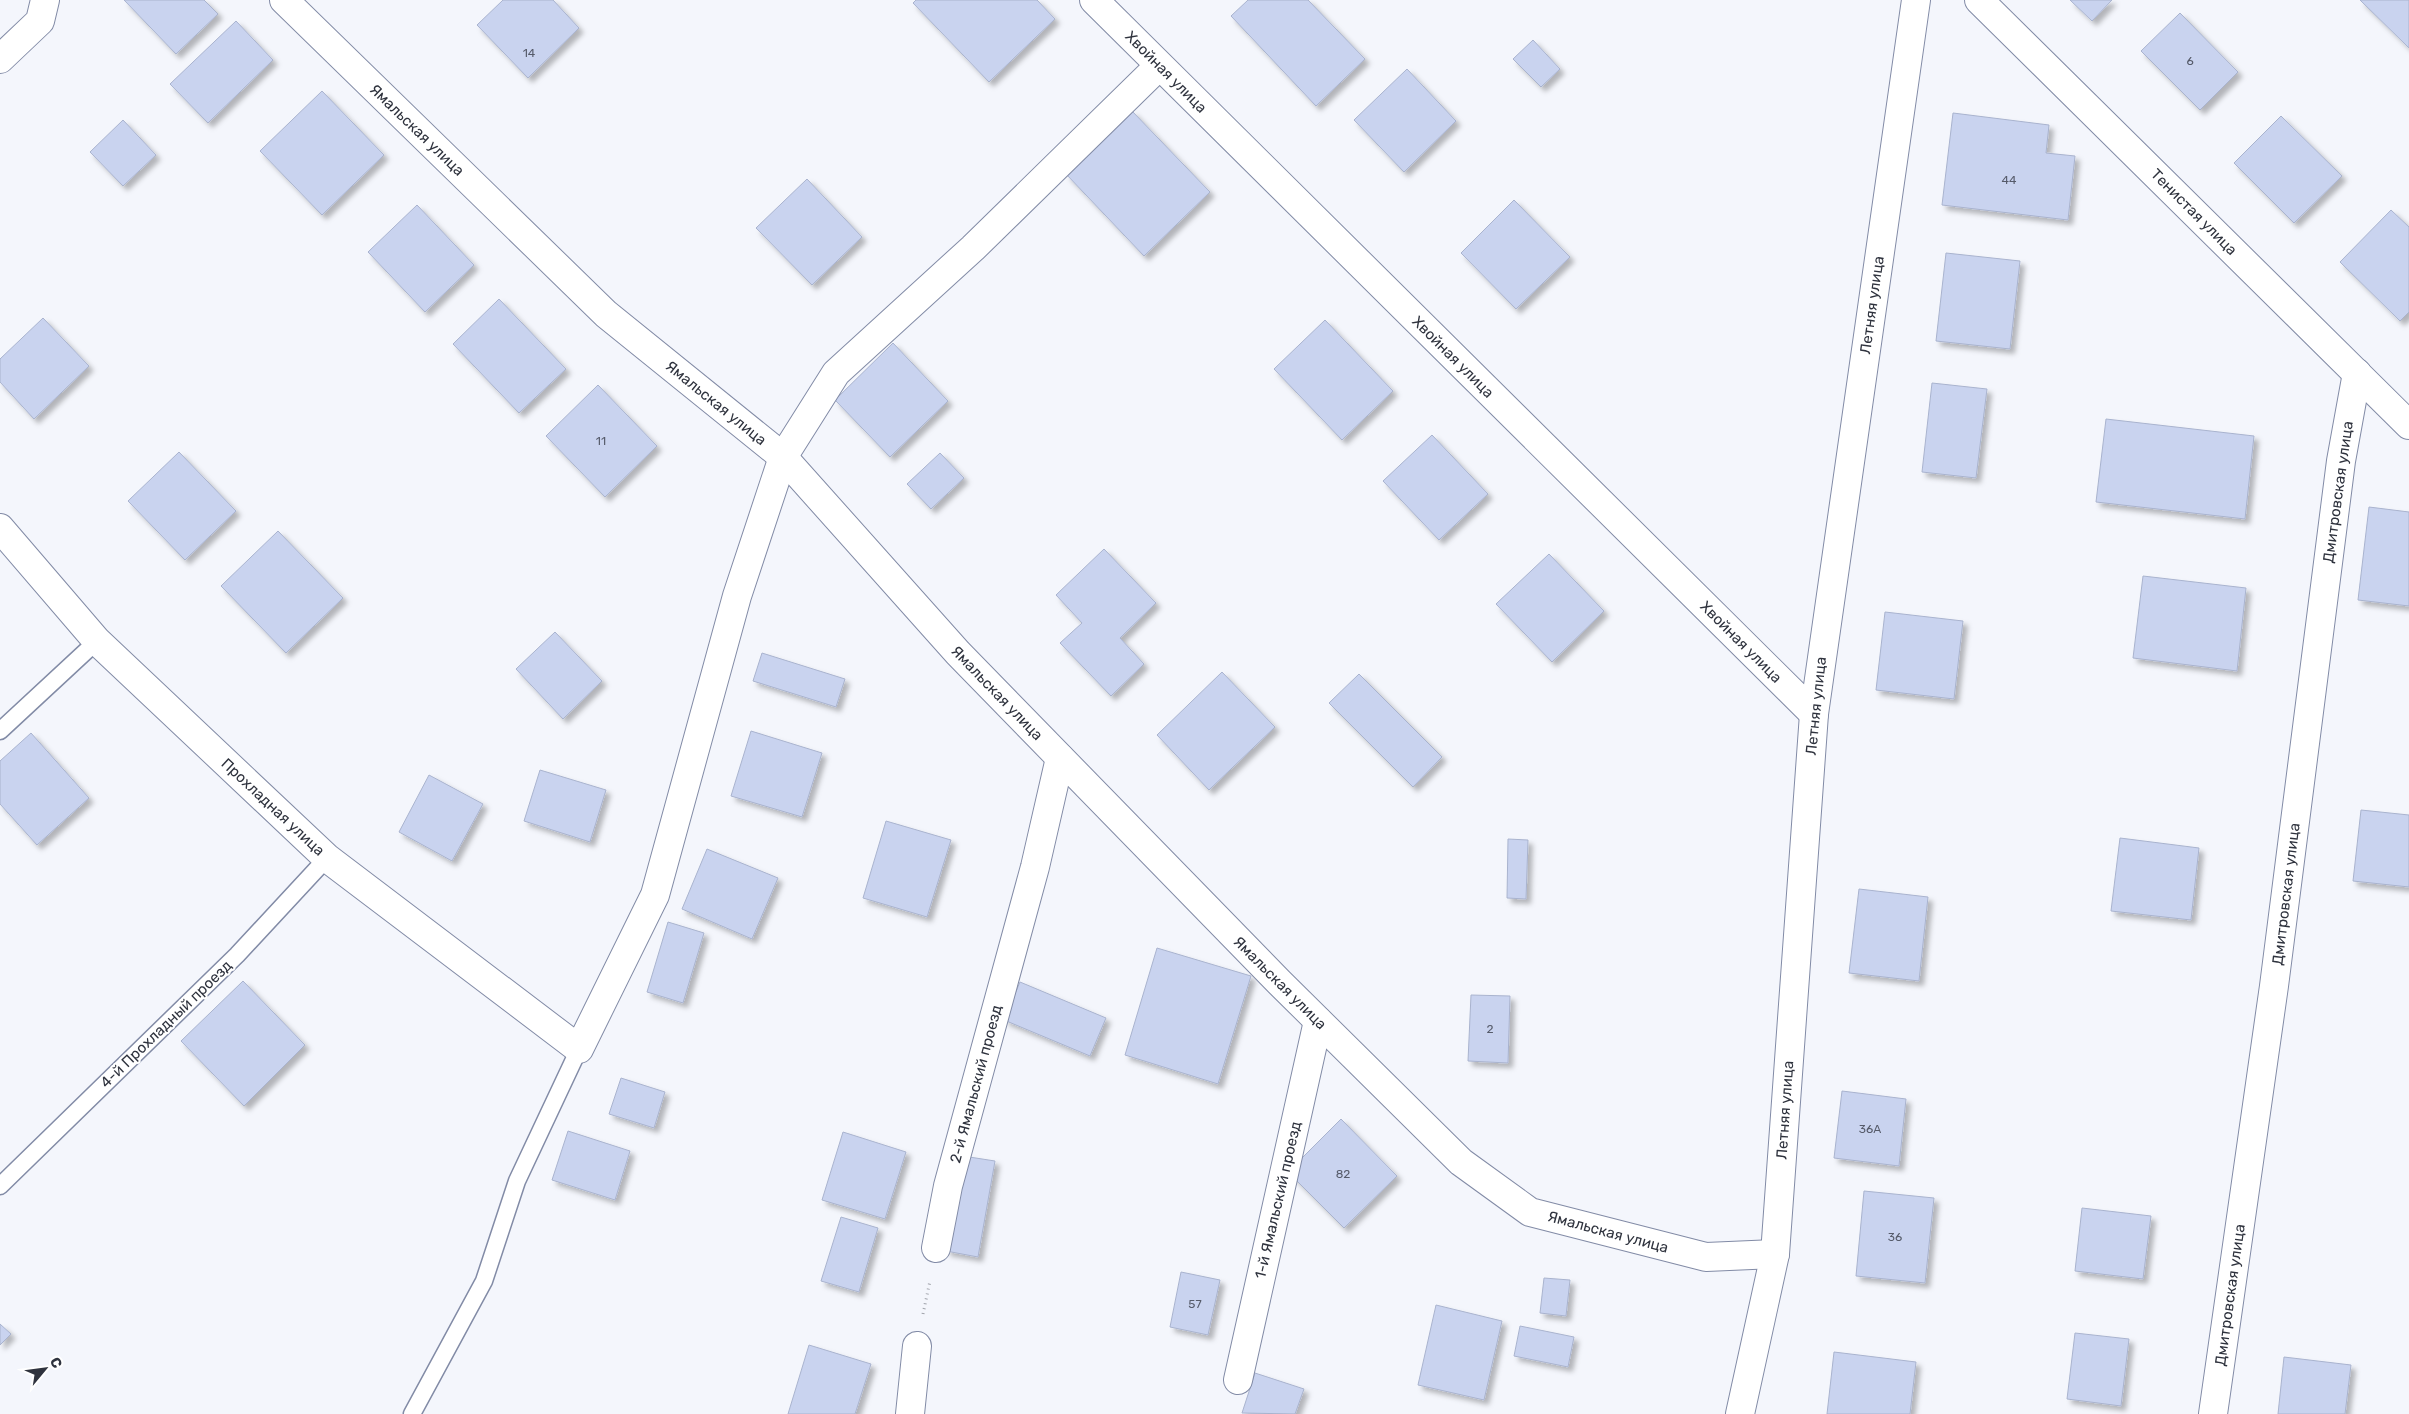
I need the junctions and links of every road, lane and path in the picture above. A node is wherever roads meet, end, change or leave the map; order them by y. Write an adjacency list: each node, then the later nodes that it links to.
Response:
1 (45, 0): 6 (street)
2 (284, 0): 10 (street, Ямальская улица)
3 (1094, 0): 7 (street, Хвойная улица)
4 (1916, 0): 13 (street, Летняя улица)
5 (1980, 0): 8 (street, Тенистая улица)
6 (0, 59)
7 (1159, 66): 10 (street); 13 (street, Хвойная улица)
8 (2357, 373): 9 (street, Тенистая улица); 27 (street, Дмитровская улица)
9 (2409, 424)
10 (783, 456): 15 (street, Ямальская улица); 18 (street)
11 (0, 528): 12 (street, Прохладная улица)
12 (97, 640): 14 (lane); 16 (street, Прохладная улица)
13 (1814, 714): 21 (street, Летняя улица)
14 (0, 731)
15 (1060, 758): 17 (street, Ямальская улица); 20 (street, 2-й Ямальский проезд)
16 (327, 858): 18 (street, Прохладная улица); 19 (lane, 4-й Прохладный проезд)
17 (1318, 1021): 21 (street, Ямальская улица); 23 (street, 1-й Ямальский проезд)
18 (579, 1049): 24 (lane)
19 (0, 1186)
20 (936, 1248): 22 (path)
21 (1775, 1254): 26 (street, Летняя улица)
22 (917, 1346): 25 (street)
23 (1238, 1380)
24 (412, 1414)
25 (910, 1414)
26 (1740, 1414)
27 (2213, 1414)

